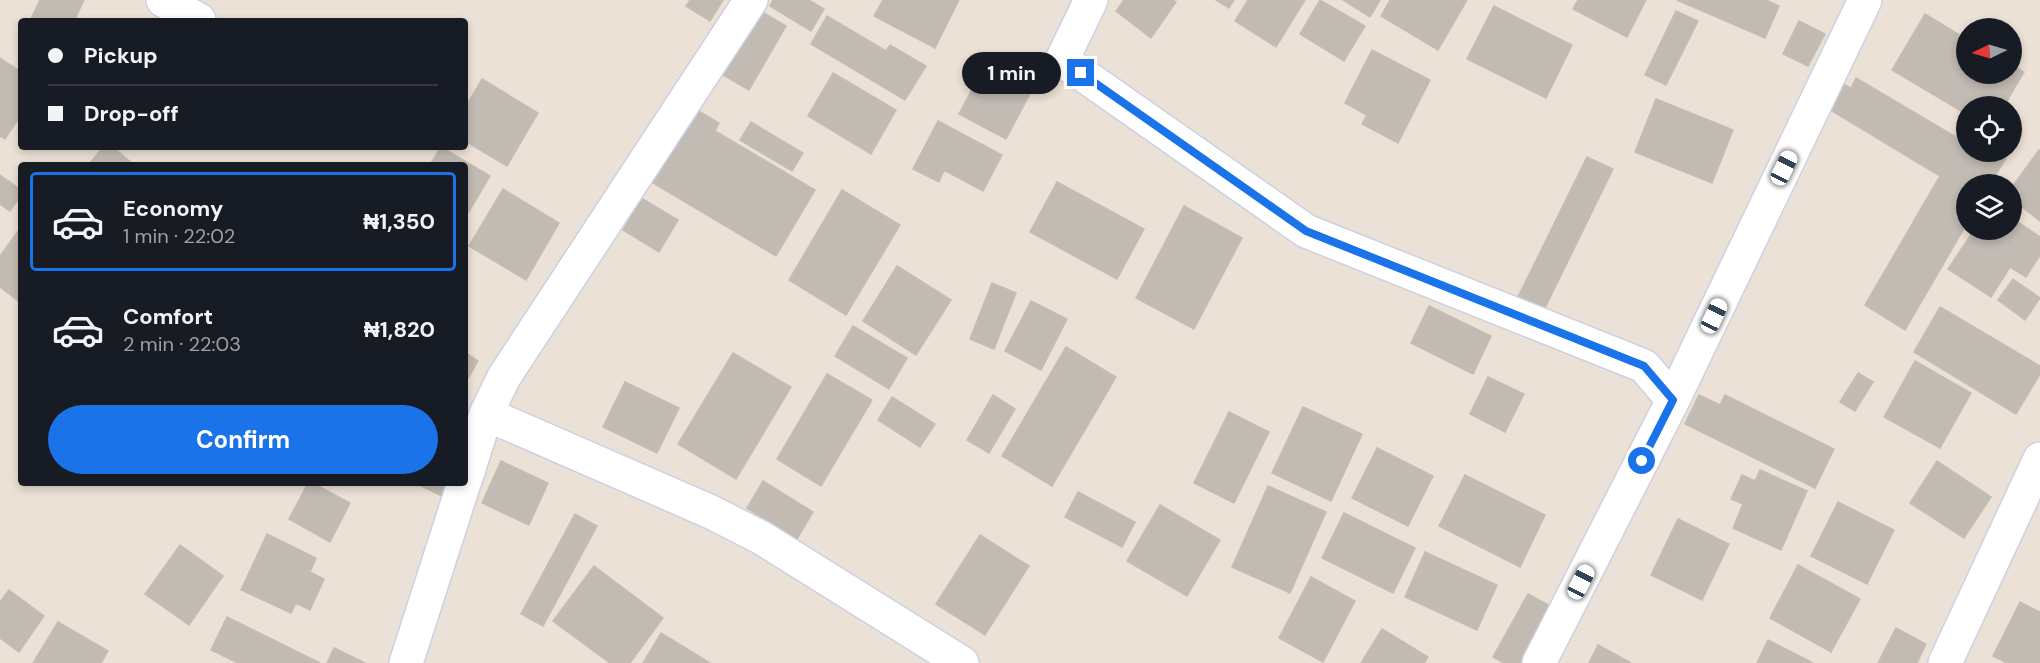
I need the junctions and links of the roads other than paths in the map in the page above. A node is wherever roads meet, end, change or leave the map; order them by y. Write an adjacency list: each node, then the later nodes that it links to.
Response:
1 (163, 0): 5 (street)
2 (751, 0): 7 (street)
3 (1091, 0): 6 (street)
4 (1865, 0): 6 (street)
5 (196, 18)
6 (1673, 400): 13 (street)
7 (486, 414): 9 (street); 12 (street)
8 (2040, 459): 14 (street)
9 (468, 472)
10 (464, 486): 11 (street)
11 (406, 663)
12 (962, 663)
13 (1539, 663)
14 (1945, 663)

